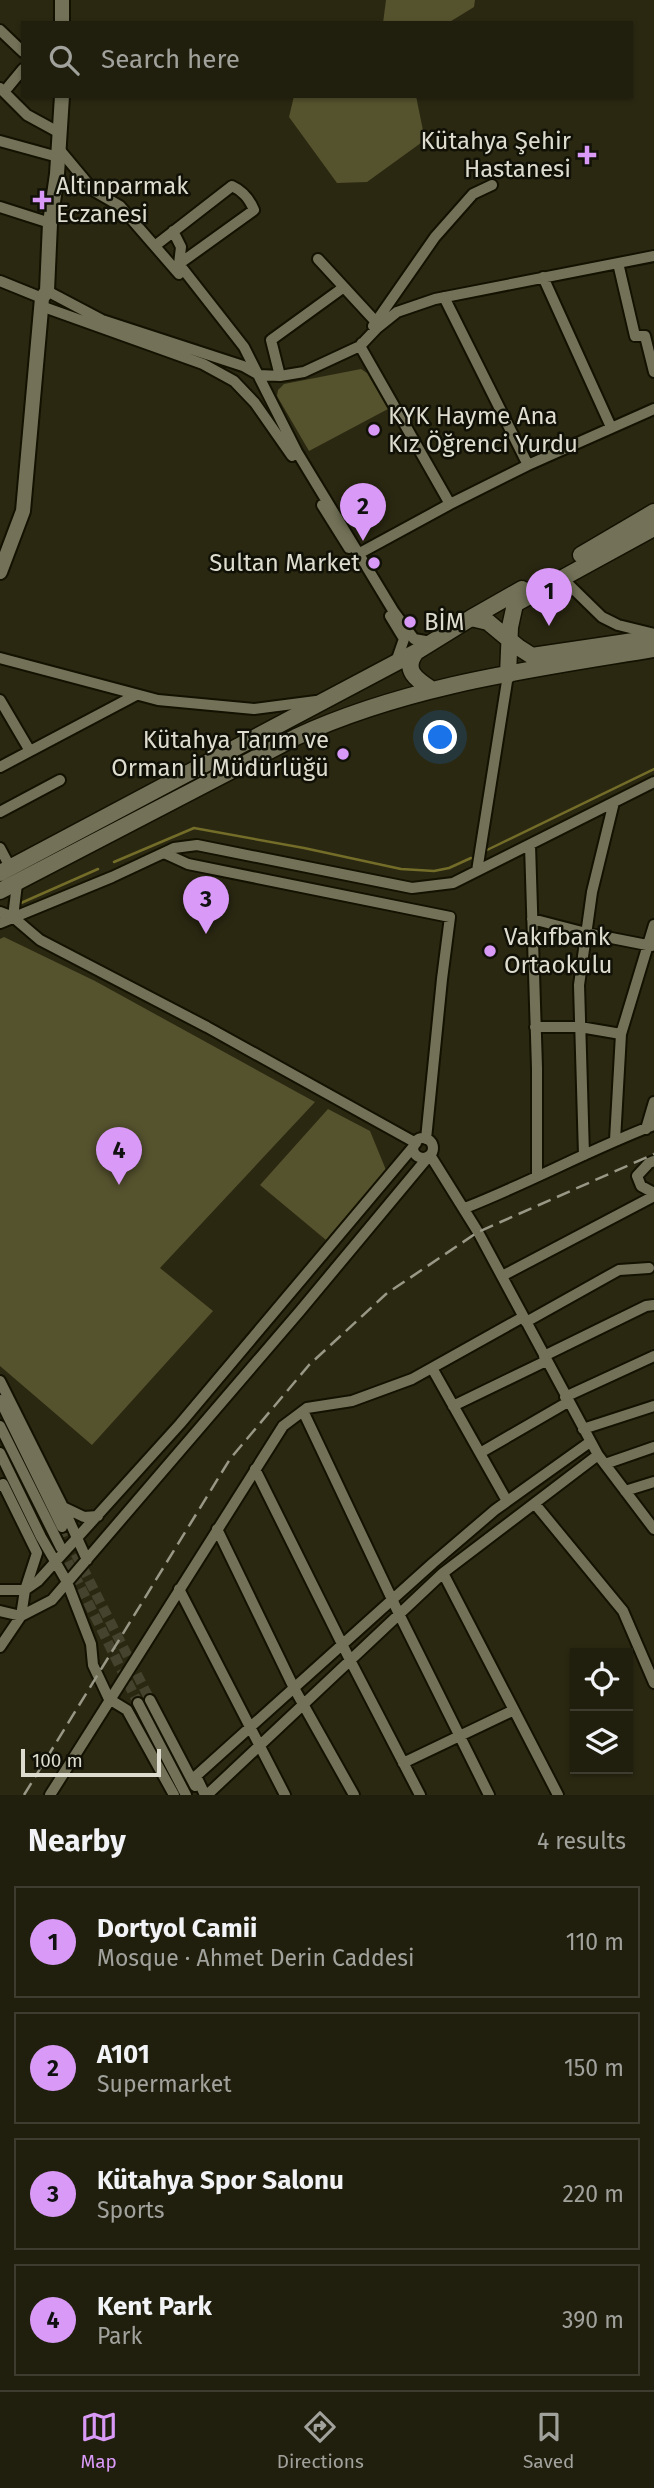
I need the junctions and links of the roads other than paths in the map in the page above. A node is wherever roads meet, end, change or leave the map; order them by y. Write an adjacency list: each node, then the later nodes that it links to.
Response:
1 (62, 0): 2 (street)
2 (62, 21)
3 (0, 30): 4 (street)
4 (21, 50)
5 (21, 70): 6 (street)
6 (2, 90): 8 (street)
7 (62, 98): 8 (street)
8 (60, 133): 10 (street)
9 (0, 141): 10 (street)
10 (58, 153): 13 (street); 15 (street)
11 (492, 185): 25 (street)
12 (0, 207): 13 (street)
13 (50, 223): 24 (street)
14 (173, 230): 15 (street); 19 (street); 19 (street)
15 (156, 245): 19 (street)
16 (654, 258): 18 (street)
17 (318, 259): 22 (street)
18 (618, 263): 20 (street); 28 (street)
19 (177, 266): 27 (street); 29 (street)
20 (543, 276): 23 (street); 35 (street)
21 (0, 281): 24 (street)
22 (344, 287): 25 (street); 30 (street)
23 (444, 297): 26 (street); 36 (street)
24 (43, 299): 27 (street); 31 (street); 41 (street)
25 (376, 322): 26 (street)
26 (360, 346): 30 (street); 37 (street)
27 (243, 366): 29 (street); 31 (street)
28 (654, 372)
29 (260, 375): 30 (street); 32 (street)
30 (280, 376)
31 (234, 381): 33 (street)
32 (267, 392): 33 (street); 40 (street)
33 (255, 403): 50 (street)
34 (654, 409): 35 (street)
35 (611, 427): 36 (street)
36 (528, 466): 37 (street)
37 (450, 504): 40 (street)
38 (654, 512): 43 (main road)
39 (654, 528): 42 (main road)
40 (360, 553): 46 (street)
41 (1, 565)
42 (561, 577): 44 (street); 45 (main road)
43 (471, 618): 45 (main road); 46 (main road)
44 (654, 636): 45 (main road)
45 (510, 640): 51 (main road)
46 (431, 642): 48 (main road)
47 (654, 649): 51 (main road)
48 (415, 652): 50 (main road); 52 (main road)
49 (0, 658): 53 (street)
50 (396, 662): 55 (main road)
51 (509, 675): 52 (main road); 66 (street)
52 (431, 690): 67 (main road)
53 (136, 695): 55 (street); 56 (street)
54 (0, 700): 56 (street)
55 (326, 700): 65 (main road)
56 (30, 751): 57 (street)
57 (0, 767)
58 (60, 780): 61 (street)
59 (654, 782): 60 (street)
60 (614, 802): 62 (street); 74 (street)
61 (0, 812)
62 (530, 845): 66 (street); 71 (street)
63 (0, 848): 65 (street)
64 (164, 853): 66 (street); 70 (street); 82 (street)
65 (5, 870)
66 (478, 871)
67 (17, 884): 68 (main road); 70 (street)
68 (0, 891)
69 (0, 912): 70 (street)
70 (13, 917): 72 (street); 82 (street)
71 (532, 919): 74 (street); 76 (street)
72 (0, 923)
73 (654, 925): 75 (street)
74 (586, 933): 75 (street); 77 (street)
75 (651, 945): 78 (street)
76 (535, 1027): 77 (street); 86 (street)
77 (580, 1027): 78 (street); 83 (street)
78 (621, 1034): 81 (street)
79 (654, 1102): 80 (street)
80 (650, 1127): 81 (street)
81 (615, 1140): 83 (street)
82 (419, 1143): 84 (street); 84 (street); 117 (street)
83 (584, 1154): 86 (street)
84 (429, 1156): 88 (street); 123 (street)
85 (654, 1161): 87 (street)
86 (537, 1176): 88 (street)
87 (654, 1194): 90 (street)
88 (465, 1208): 90 (street)
89 (649, 1268): 92 (street)
90 (502, 1276): 92 (street)
91 (654, 1305): 94 (street)
92 (524, 1319): 94 (street); 95 (street)
93 (654, 1356): 98 (street)
94 (545, 1358): 98 (street); 99 (street)
95 (432, 1368): 99 (street); 101 (street)
96 (0, 1381): 115 (street)
97 (0, 1400): 118 (street)
98 (567, 1400): 103 (street); 107 (street)
99 (453, 1406): 107 (street)
100 (654, 1406): 103 (street)
101 (303, 1411): 109 (street); 130 (street)
102 (0, 1426): 122 (street)
103 (583, 1429): 104 (street)
104 (590, 1442): 108 (street); 113 (street)
105 (654, 1447): 108 (street)
106 (0, 1452): 124 (street)
107 (480, 1453): 113 (street)
108 (601, 1459): 112 (street); 114 (street)
109 (255, 1469): 119 (street); 134 (street)
110 (654, 1482): 112 (street)
111 (0, 1486): 129 (street)
112 (625, 1491): 116 (street)
113 (507, 1501): 130 (street)
114 (535, 1504): 125 (street); 137 (street)
115 (63, 1507): 117 (street); 121 (street)
116 (648, 1513): 120 (street)
117 (97, 1516): 121 (street)
118 (62, 1527)
119 (217, 1529): 127 (street); 138 (street)
120 (654, 1529)
121 (77, 1539): 123 (street); 124 (street)
122 (61, 1548)
123 (87, 1560): 126 (street)
124 (55, 1562): 126 (street); 129 (street)
125 (443, 1573): 132 (street); 143 (street)
126 (67, 1582): 133 (street); 139 (street)
127 (179, 1589): 139 (street); 144 (street)
128 (0, 1590): 129 (street)
129 (25, 1590): 133 (street)
130 (393, 1599): 132 (street); 134 (street)
131 (0, 1611): 133 (street)
132 (399, 1614): 136 (street); 145 (street)
133 (21, 1616): 135 (street)
134 (343, 1644): 136 (street); 138 (street)
135 (0, 1647)
136 (350, 1660): 142 (street); 147 (street)
137 (654, 1683)
138 (294, 1688): 142 (street); 144 (street)
139 (109, 1699): 148 (street); 149 (street)
140 (150, 1700): 151 (street)
141 (138, 1703): 150 (street)
142 (304, 1703): 146 (street); 154 (street)
143 (514, 1710): 145 (street); 157 (street)
144 (250, 1728): 146 (street); 152 (street)
145 (460, 1736): 147 (street); 156 (street)
146 (259, 1745): 152 (street); 153 (street)
147 (403, 1763): 155 (street)
148 (50, 1795)
149 (174, 1795)
150 (186, 1795)
151 (199, 1795)
152 (206, 1795)
153 (285, 1795)
154 (354, 1795)
155 (420, 1795)
156 (489, 1795)
157 (558, 1795)

